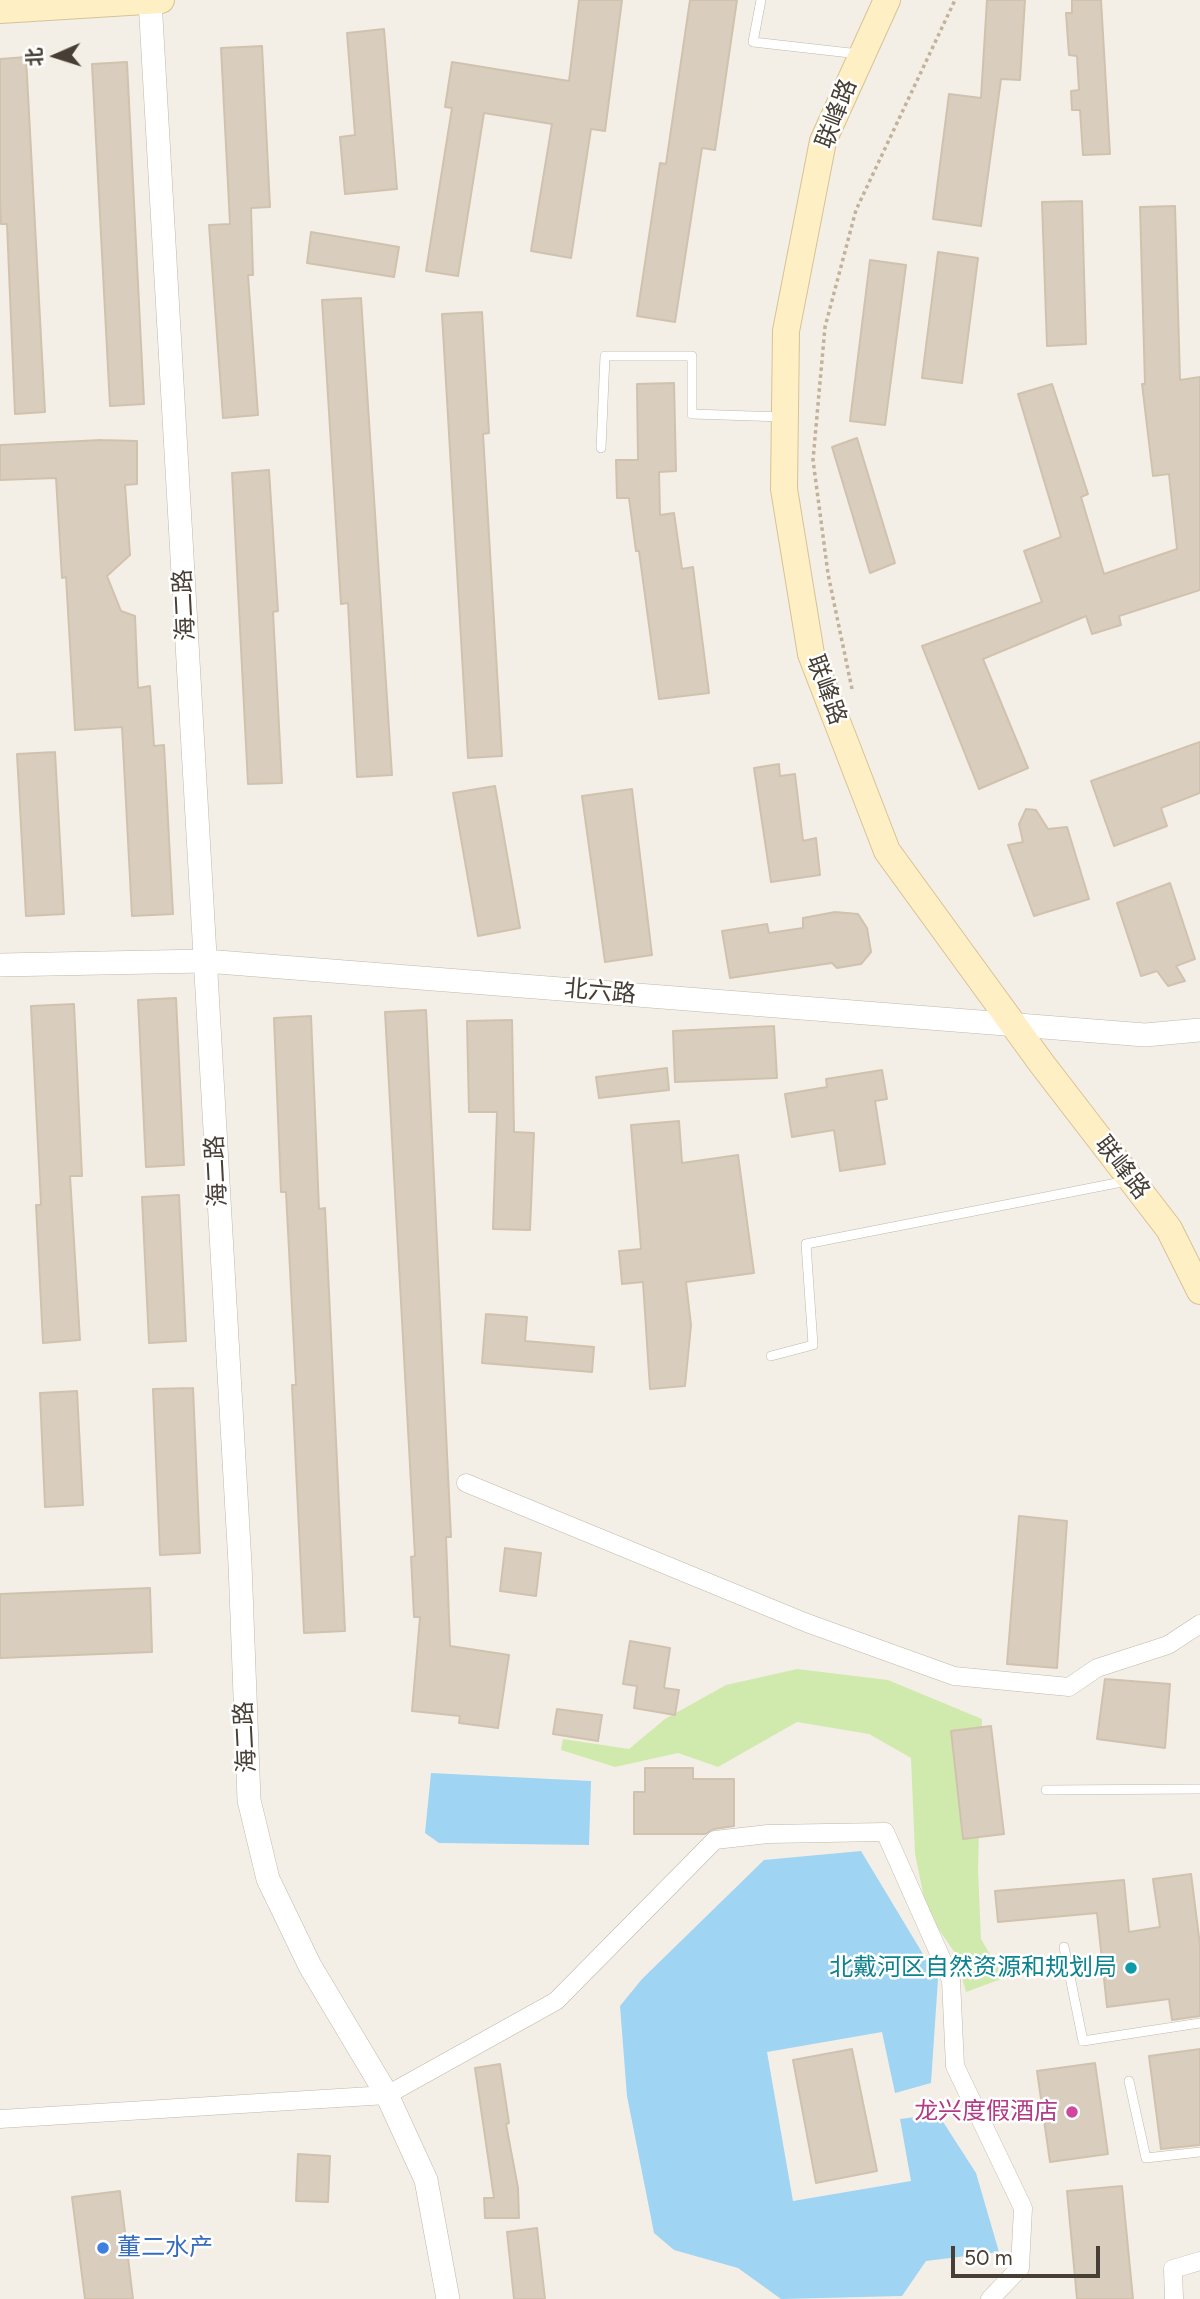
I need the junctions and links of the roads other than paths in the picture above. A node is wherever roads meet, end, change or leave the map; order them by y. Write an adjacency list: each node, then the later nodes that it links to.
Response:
1 (154, 0): 4 (main road); 8 (street, 海二路)
2 (761, 0): 5 (lane)
3 (887, 0): 5 (main road, 联峰路)
4 (0, 10)
5 (861, 54): 6 (main road, 联峰路)
6 (785, 417): 7 (lane); 10 (main road, 联峰路)
7 (601, 447)
8 (205, 961): 9 (street, 北六路); 10 (street, 北六路); 22 (street, 海二路)
9 (0, 965)
10 (1013, 1025): 11 (street, 北六路); 12 (main road, 联峰路)
11 (1200, 1030)
12 (1132, 1181): 13 (main road, 联峰路); 14 (lane)
13 (1200, 1291)
14 (771, 1356)
15 (466, 1483): 16 (street)
16 (1200, 1624)
17 (1200, 1789): 18 (lane)
18 (1046, 1790)
19 (1064, 1947): 20 (lane)
20 (1200, 2023)
21 (1129, 2081): 24 (lane)
22 (387, 2095): 23 (street); 26 (street, 海二路); 27 (street)
23 (0, 2119)
24 (1200, 2152)
25 (1200, 2261): 28 (street)
26 (449, 2299)
27 (990, 2299)
28 (1174, 2299)

